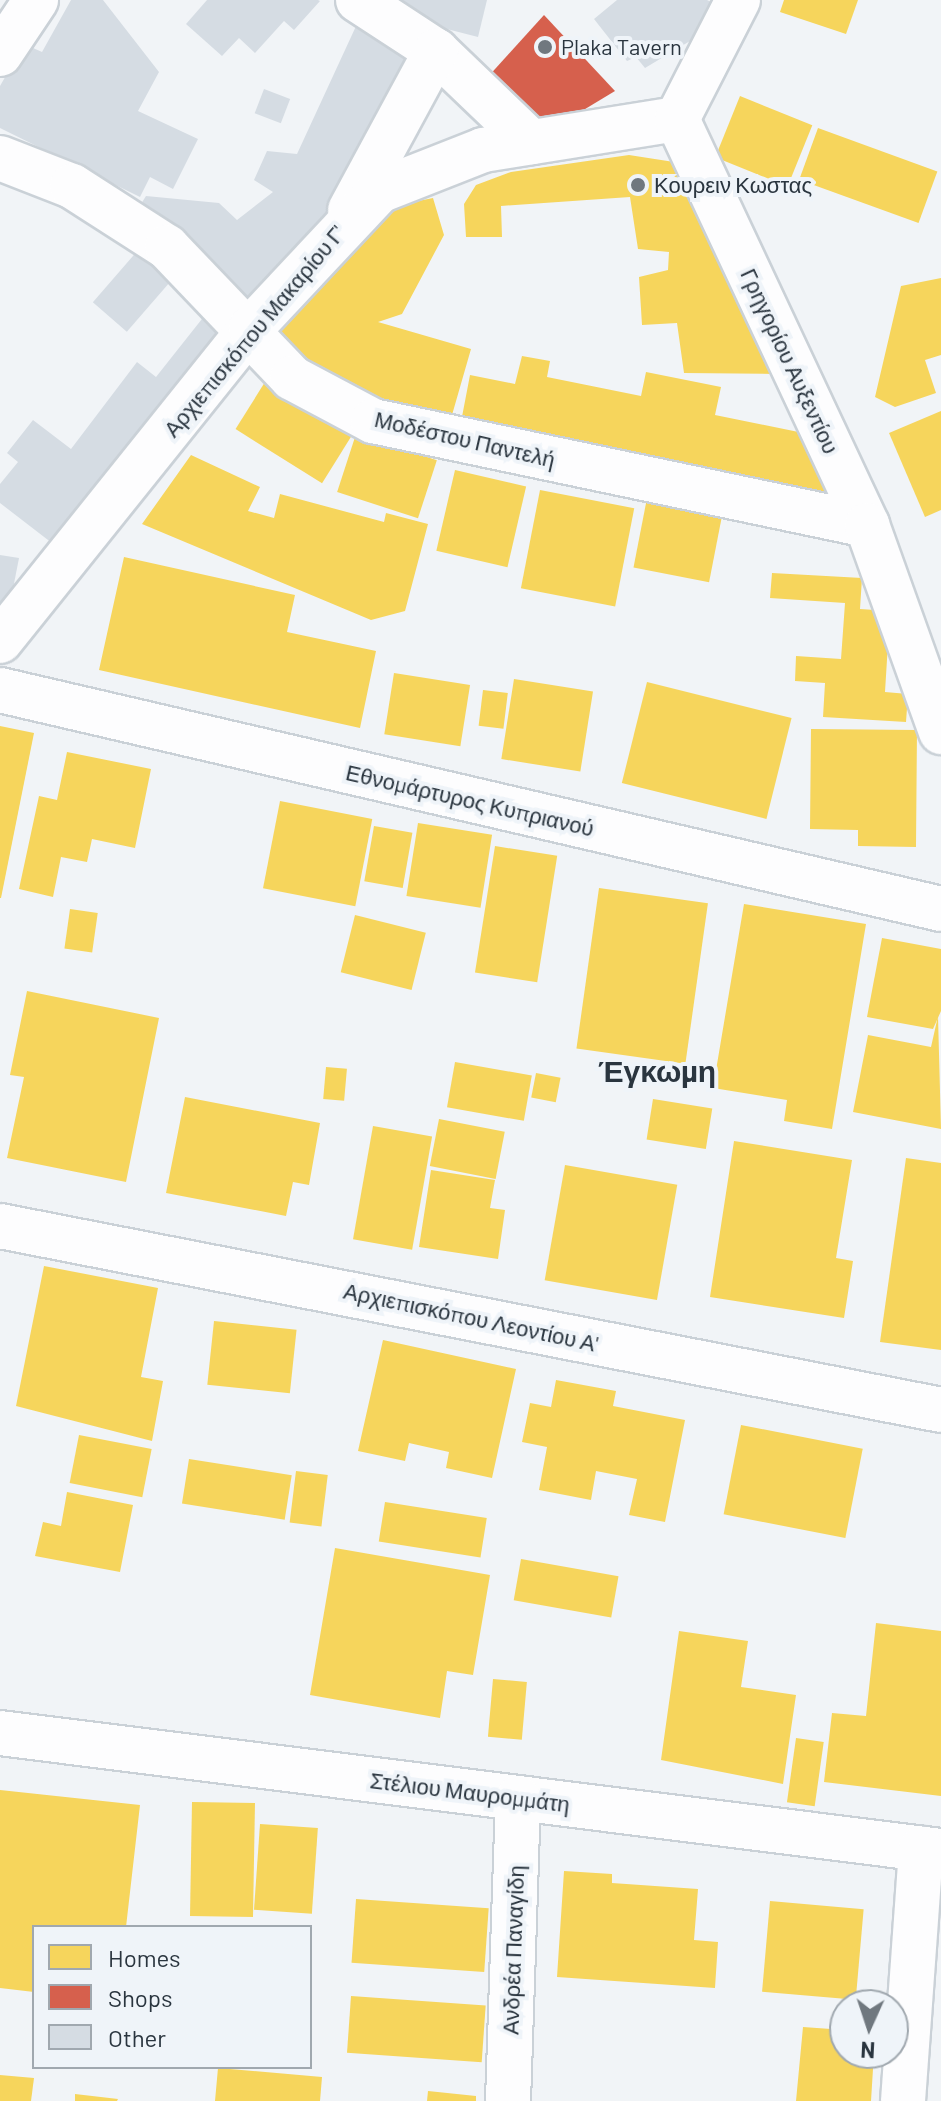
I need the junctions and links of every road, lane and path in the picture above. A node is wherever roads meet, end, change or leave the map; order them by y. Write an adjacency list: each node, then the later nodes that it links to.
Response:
1 (36, 0): 5 (street)
2 (358, 0): 4 (street)
3 (738, 0): 6 (street)
4 (436, 51): 7 (street); 9 (street)
5 (0, 54)
6 (677, 119): 7 (street, Αρχιεπισκόπου Μακαρίου Γ'); 11 (street, Γρηγορίου Αυξεντίου)
7 (531, 142): 9 (street, Αρχιεπισκόπου Μακαρίου Γ')
8 (0, 158): 10 (street, Μοδέστου Παντελή)
9 (342, 226): 10 (street, Αρχιεπισκόπου Μακαρίου Γ')
10 (251, 328): 11 (street, Μοδέστου Παντελή); 12 (street, Αρχιεπισκόπου Μακαρίου Γ')
11 (867, 525): 14 (street, Γρηγορίου Αυξεντίου)
12 (0, 641)
13 (0, 690): 15 (street, Εθνομάρτυρος Κυπριανού)
14 (941, 732)
15 (941, 909)
16 (0, 1226): 17 (street, Αρχιεπισκόπου Λεοντίου Α')
17 (941, 1410)
18 (0, 1733): 19 (street, Στέλιου Μαυρομμάτη)
19 (518, 1798): 20 (street, Στέλιου Μαυρομμάτη); 21 (street, Ανδρέα Παναγίδη)
20 (931, 1850): 22 (street)
21 (508, 2101)
22 (903, 2101)

